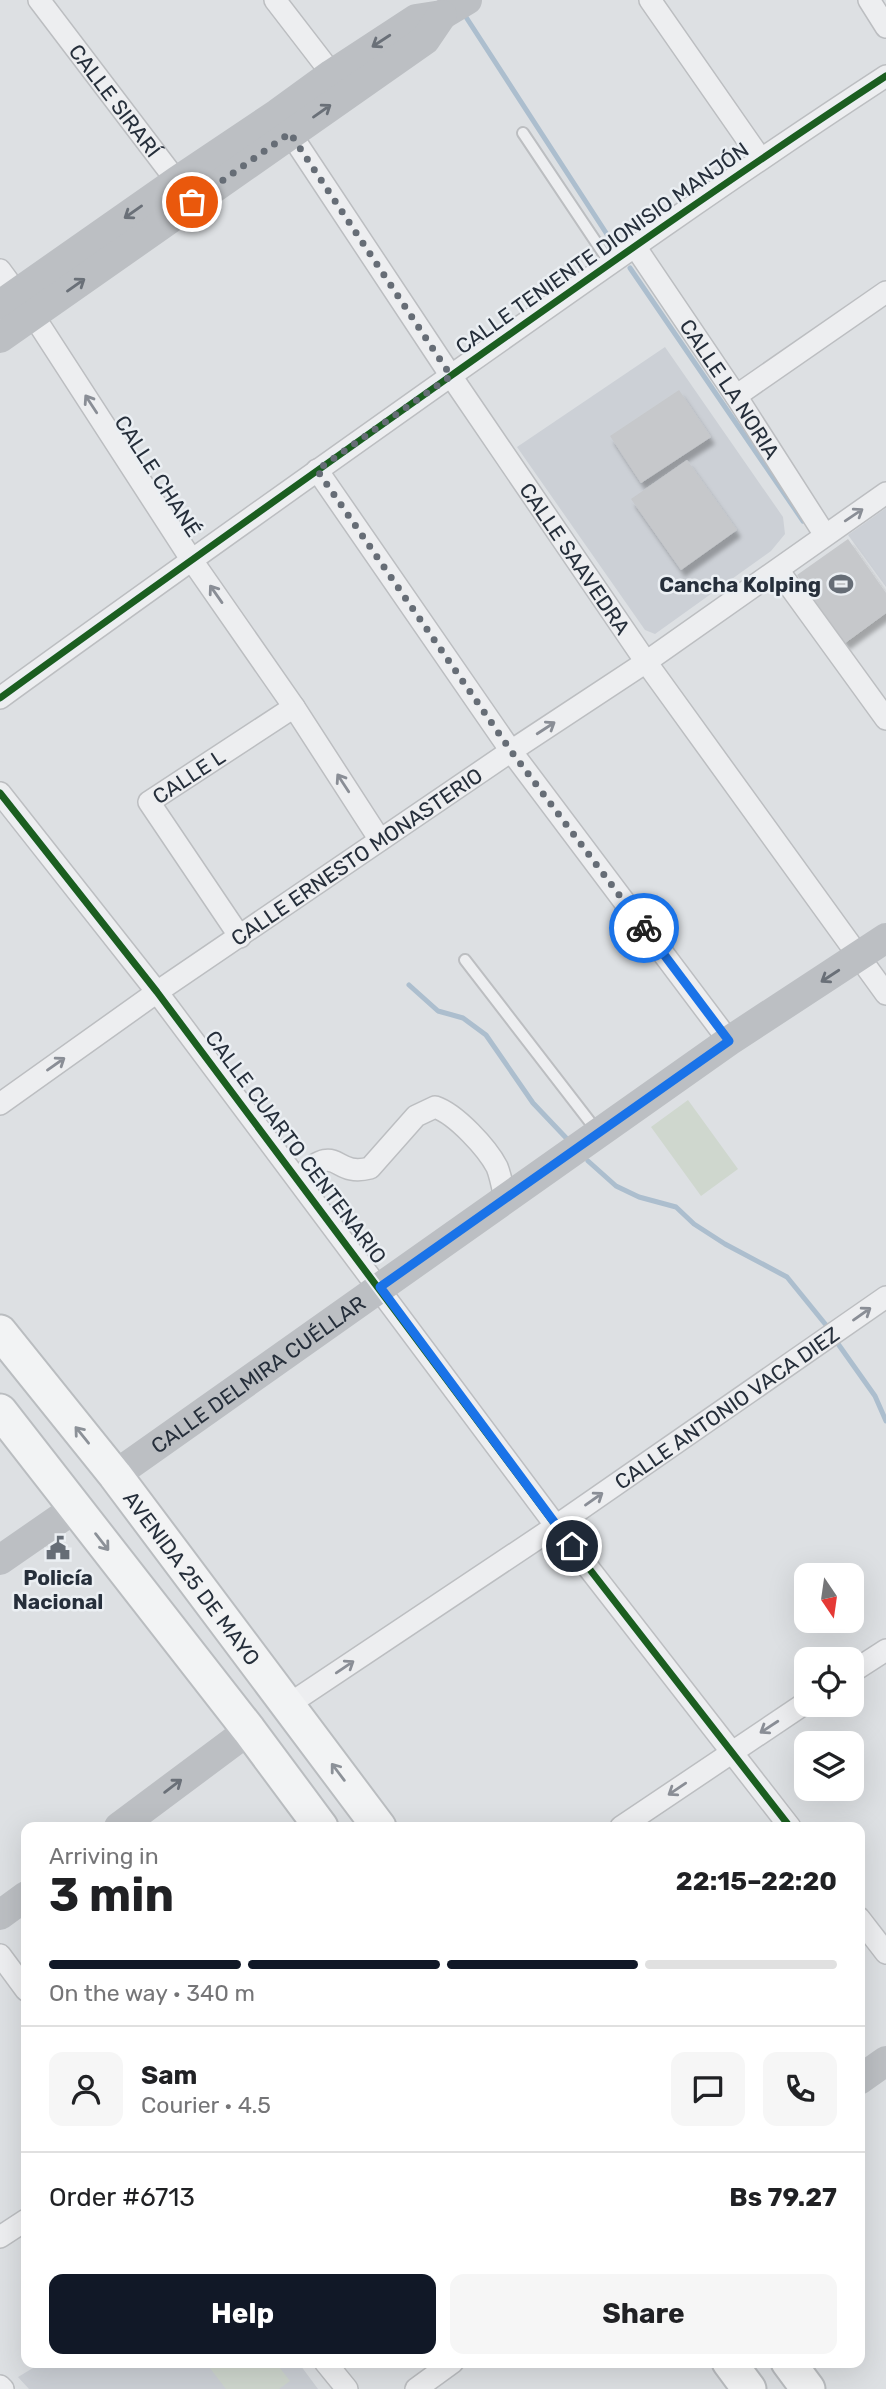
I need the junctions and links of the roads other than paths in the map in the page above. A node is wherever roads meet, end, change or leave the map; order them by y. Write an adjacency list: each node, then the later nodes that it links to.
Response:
1 (39, 0): 12 (street, CALLE SIRARÍ)
2 (275, 0): 7 (street)
3 (650, 0): 11 (street)
4 (869, 0): 6 (street)
5 (449, 5): 7 (main road, one-way to 7); 9 (main road, one-way to 5)
6 (886, 27)
7 (331, 74): 9 (main road)
8 (886, 76): 11 (street, CALLE TENIENTE DIONISIO MANJÓN)
9 (284, 123): 12 (main road); 18 (street, CALLE SAAVEDRA)
10 (523, 133): 14 (lane)
11 (760, 158): 13 (street, CALLE TENIENTE DIONISIO MANJÓN)
12 (185, 191): 16 (main road)
13 (634, 245): 14 (street, CALLE TENIENTE DIONISIO MANJÓN); 19 (street, CALLE LA NORIA)
14 (610, 263): 18 (street, CALLE TENIENTE DIONISIO MANJÓN)
15 (886, 292): 19 (street)
16 (13, 296): 17 (main road); 23 (street, CALLE CHANÉ, one-way to 16)
17 (0, 338)
18 (451, 376): 20 (street, CALLE TENIENTE DIONISIO MANJÓN); 25 (street, CALLE SAAVEDRA)
19 (736, 396): 22 (street, CALLE LA NORIA)
20 (317, 470): 23 (street, CALLE TENIENTE DIONISIO MANJÓN); 29 (street)
21 (886, 493): 22 (street, CALLE ERNESTO MONASTERIO, one-way to 21)
22 (825, 535): 24 (street, CALLE ERNESTO MONASTERIO)
23 (191, 559): 26 (street, CALLE TENIENTE DIONISIO MANJÓN); 27 (street, CALLE CHANÉ, one-way to 23)
24 (778, 570): 25 (street, CALLE ERNESTO MONASTERIO); 28 (street)
25 (646, 662): 29 (street, CALLE ERNESTO MONASTERIO, one-way to 25); 34 (street, CALLE SAAVEDRA)
26 (0, 698)
27 (294, 707): 31 (street, CALLE CHANÉ, one-way to 27); 32 (street, CALLE L)
28 (886, 719)
29 (511, 751): 31 (street, CALLE ERNESTO MONASTERIO); 38 (street)
30 (0, 793): 36 (street, CALLE CUARTO CENTENARIO)
31 (380, 840): 32 (street, CALLE ERNESTO MONASTERIO)
32 (240, 937): 36 (street, CALLE ERNESTO MONASTERIO)
33 (886, 938): 34 (main road, CALLE DELMIRA CUÉLLAR)
34 (860, 956): 37 (street, CALLE SAAVEDRA); 38 (main road, CALLE DELMIRA CUÉLLAR, one-way to 38)
35 (465, 960): 40 (lane)
36 (157, 992): 39 (street, CALLE ERNESTO MONASTERIO, one-way to 36); 41 (street, CALLE CUARTO CENTENARIO)
37 (886, 994)
38 (729, 1041): 40 (main road, CALLE DELMIRA CUÉLLAR)
39 (0, 1104)
40 (599, 1133): 42 (main road, CALLE DELMIRA CUÉLLAR)
41 (298, 1178): 42 (street); 43 (street, CALLE CUARTO CENTENARIO)
42 (505, 1199): 43 (main road, CALLE DELMIRA CUÉLLAR)
43 (380, 1287): 49 (main road, CALLE DELMIRA CUÉLLAR); 51 (street, CALLE CUARTO CENTENARIO)
44 (886, 1297): 51 (street, CALLE ANTONIO VACA DIEZ, one-way to 44)
45 (0, 1332): 47 (main road, AVENIDA 25 DE MAYO)
46 (0, 1370): 47 (main road)
47 (38, 1380): 49 (main road, AVENIDA 25 DE MAYO, one-way to 47)
48 (0, 1411): 50 (main road)
49 (115, 1475): 55 (main road, AVENIDA 25 DE MAYO)
50 (75, 1508): 52 (main road); 57 (main road, one-way to 57)
51 (556, 1526): 55 (street, CALLE ANTONIO VACA DIEZ, one-way to 51); 58 (street, CALLE CUARTO CENTENARIO)
52 (0, 1560)
53 (886, 1650): 54 (street)
54 (864, 1664)
55 (288, 1705): 59 (main road, AVENIDA 25 DE MAYO, one-way to 55)
56 (794, 1710): 58 (street, one-way to 58)
57 (249, 1730): 60 (main road, one-way to 57); 61 (main road)
58 (732, 1751): 62 (street, one-way to 62); 63 (street, CALLE CUARTO CENTENARIO)
59 (368, 1821)
60 (126, 1822)
61 (317, 1822)
62 (628, 1822)
63 (786, 1822)
64 (21, 1900): 65 (main road)
65 (0, 1915)
66 (865, 1926): 67 (street)
67 (886, 1953)
68 (0, 1955): 69 (street)
69 (21, 1983)
70 (886, 2061): 71 (main road)
71 (865, 2076)
72 (21, 2223): 73 (street)
73 (0, 2237)
74 (330, 2368): 78 (street)
75 (445, 2368): 79 (street)
76 (733, 2368): 80 (main road)
77 (792, 2368): 81 (main road)
78 (347, 2389)
79 (416, 2389)
80 (749, 2389)
81 (808, 2389)

